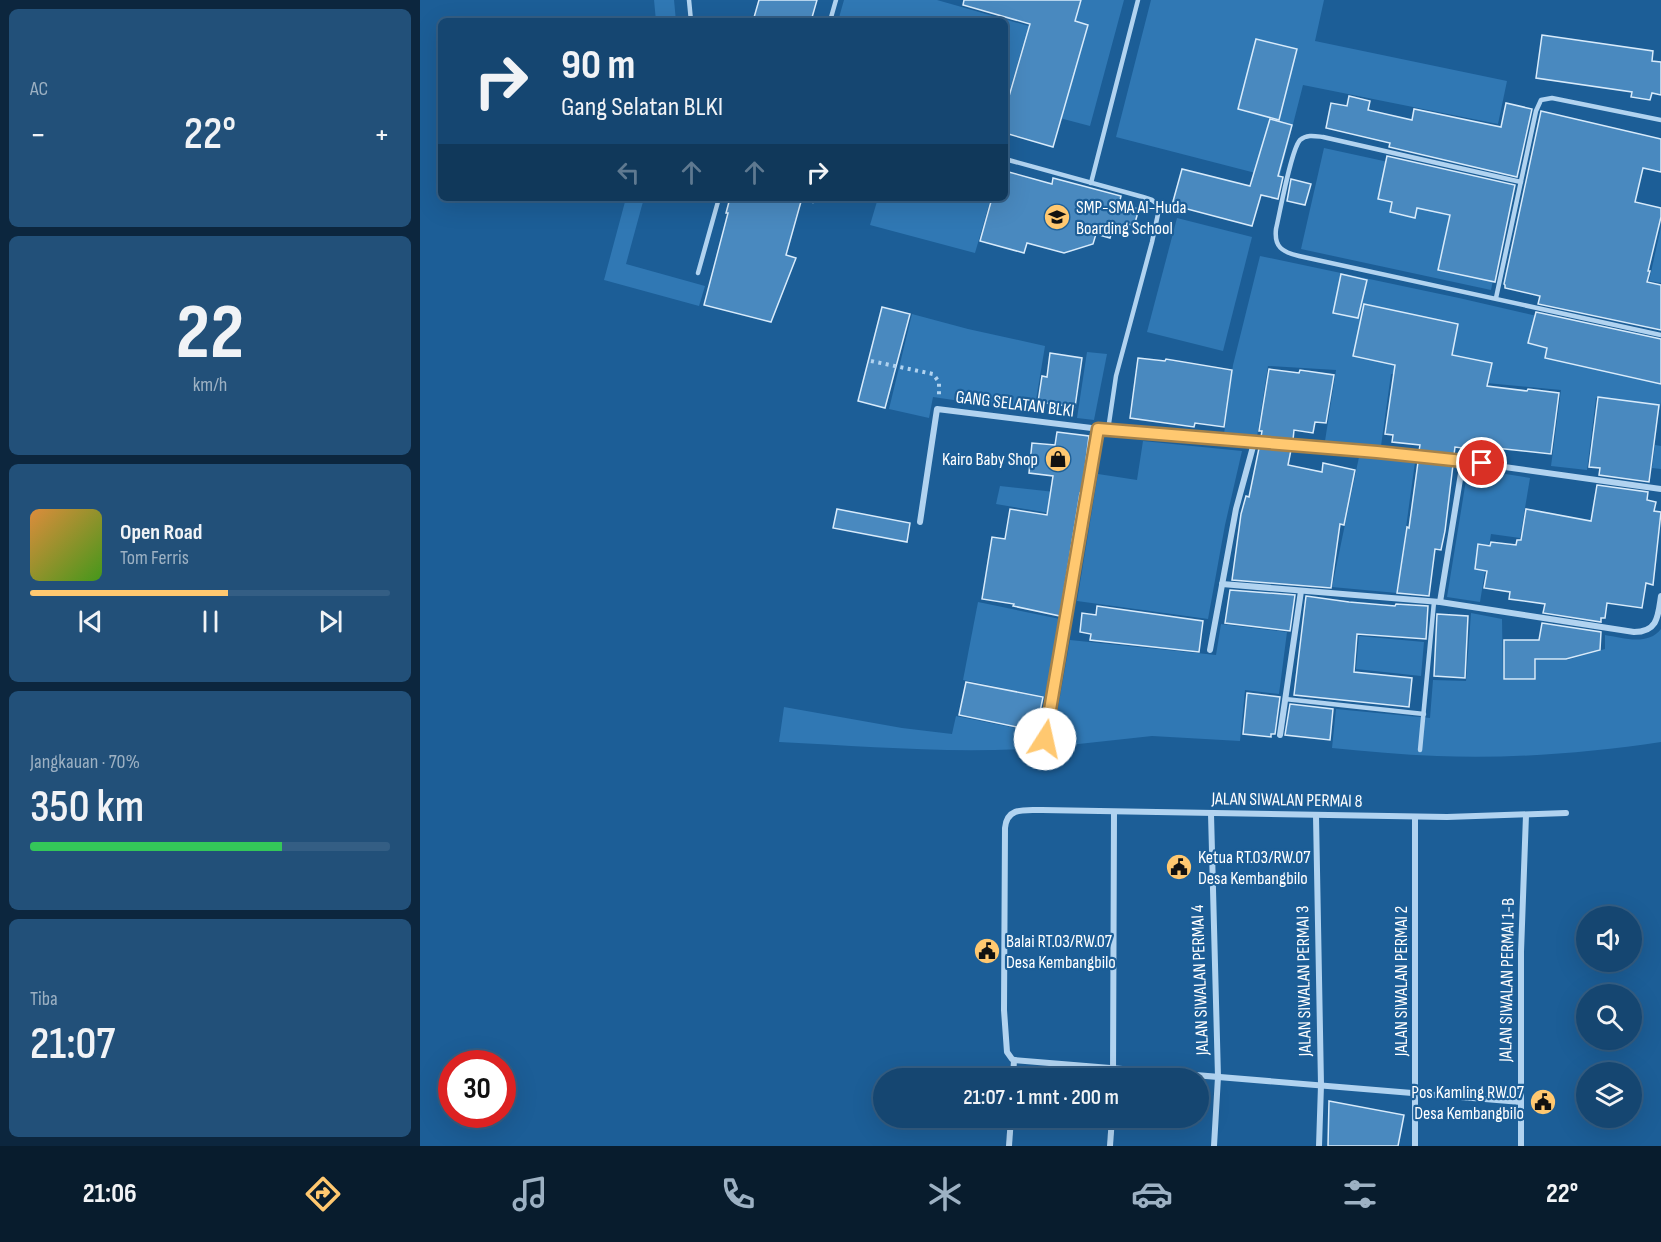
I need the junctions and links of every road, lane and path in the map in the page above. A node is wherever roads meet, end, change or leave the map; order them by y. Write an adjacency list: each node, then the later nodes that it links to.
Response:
1 (689, 0): 4 (lane)
2 (836, 0): 5 (lane)
3 (1138, 0): 9 (lane)
4 (691, 18)
5 (831, 18)
6 (1661, 120): 8 (lane)
7 (1008, 160): 9 (lane)
8 (1521, 182): 12 (lane); 12 (lane)
9 (1091, 183): 17 (lane)
10 (718, 201): 11 (lane)
11 (698, 273)
12 (1496, 298): 13 (lane)
13 (1661, 335)
14 (871, 361): 15 (path)
15 (937, 409): 16 (street, GANG SELATAN BLKI); 21 (street)
16 (1098, 429): 17 (street, GANG SELATAN BLKI); 30 (street)
17 (1108, 430): 18 (street, GANG SELATAN BLKI)
18 (1254, 443): 19 (street, GANG SELATAN BLKI); 22 (street)
19 (1462, 461): 20 (street, GANG SELATAN BLKI); 25 (street)
20 (1661, 489)
21 (920, 522)
22 (1222, 584): 23 (street); 26 (street)
23 (1301, 591): 25 (street); 27 (street)
24 (1661, 596): 25 (street)
25 (1437, 602): 28 (lane)
26 (1210, 650)
27 (1284, 699): 28 (lane); 29 (street)
28 (1424, 714): 31 (lane)
29 (1280, 735)
30 (1045, 739)
31 (1420, 750)
32 (1114, 812): 34 (street, JALAN SIWALAN PERMAI 8); 38 (street, JALAN SIWALAN PERMAI 8); 40 (street)
33 (1566, 813): 35 (street, JALAN SIWALAN PERMAI 8)
34 (1210, 814): 36 (street, JALAN SIWALAN PERMAI 8); 42 (street, JALAN SIWALAN PERMAI 4)
35 (1526, 815): 37 (street, JALAN SIWALAN PERMAI 8); 45 (street, JALAN SIWALAN PERMAI 1-B)
36 (1316, 816): 37 (street, JALAN SIWALAN PERMAI 8); 43 (street, JALAN SIWALAN PERMAI 3)
37 (1415, 817): 44 (street, JALAN SIWALAN PERMAI 2)
38 (1014, 1060): 39 (street); 40 (street)
39 (1014, 1068)
40 (1114, 1068)
41 (1209, 1076): 42 (street)
42 (1218, 1077): 43 (street); 50 (street, JALAN SIWALAN PERMAI 4)
43 (1321, 1085): 44 (street); 51 (street, JALAN SIWALAN PERMAI 3)
44 (1416, 1093): 45 (street); 52 (street, JALAN SIWALAN PERMAI 2)
45 (1521, 1102): 53 (street, JALAN SIWALAN PERMAI 1-B)
46 (1010, 1128): 48 (street)
47 (1111, 1128): 49 (street)
48 (1009, 1146)
49 (1110, 1146)
50 (1214, 1146)
51 (1318, 1146)
52 (1415, 1146)
53 (1521, 1146)

